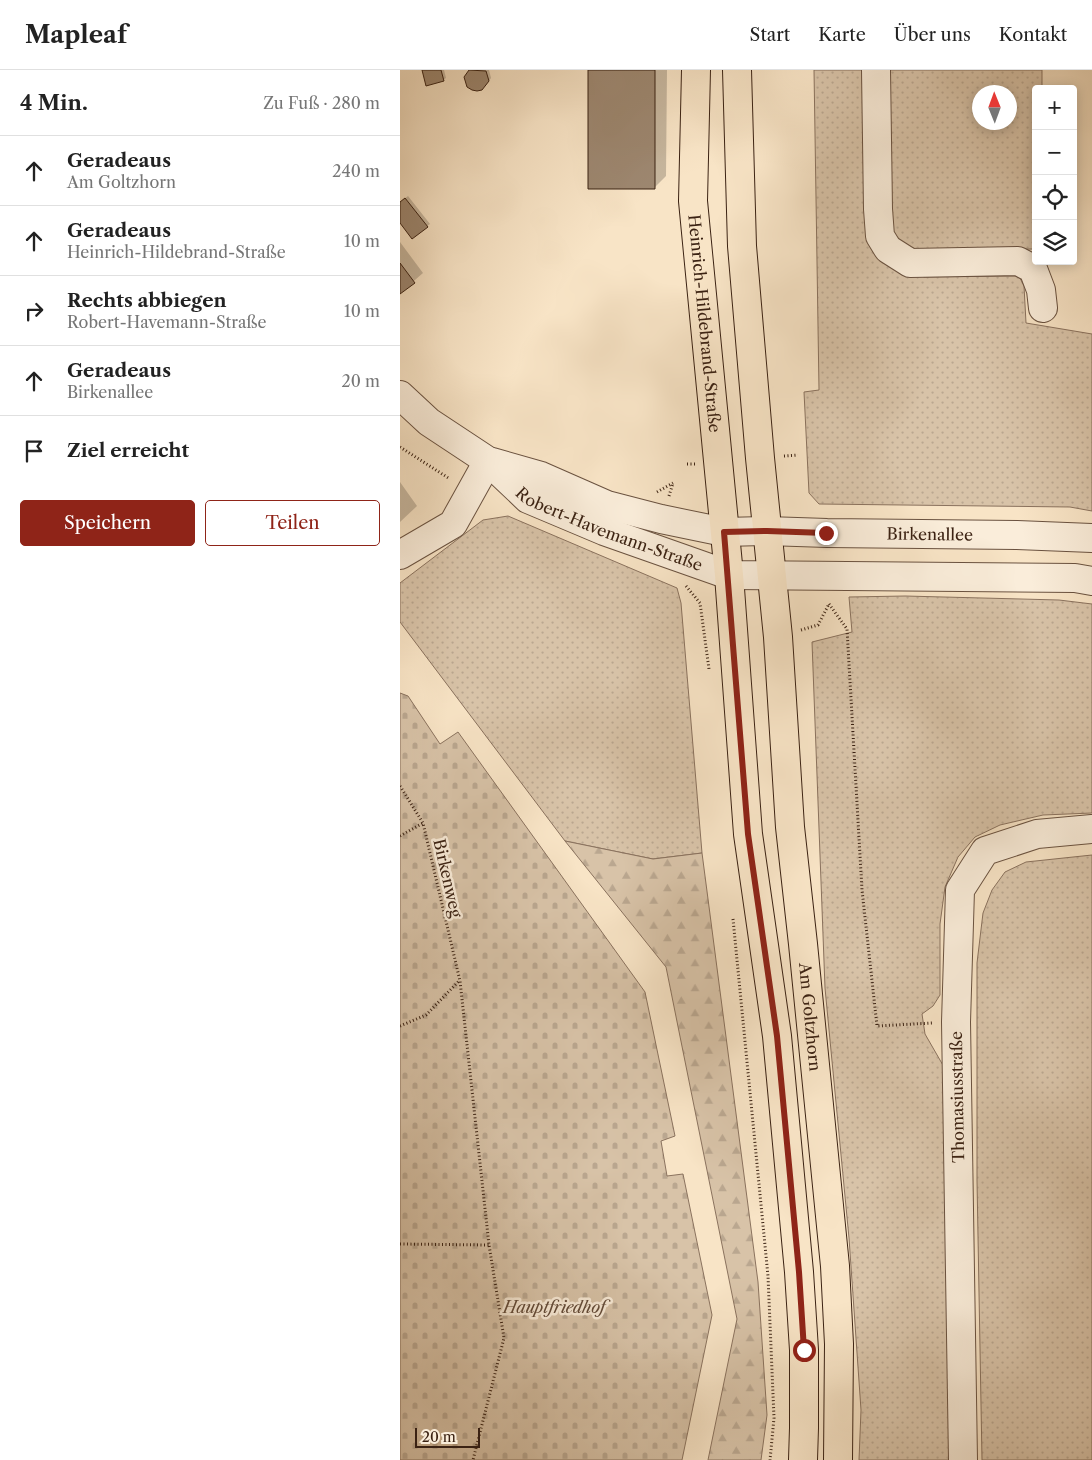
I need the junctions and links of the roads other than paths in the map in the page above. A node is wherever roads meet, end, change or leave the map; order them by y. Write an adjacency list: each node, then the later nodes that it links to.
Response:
1 (696, 70): 8 (main road, Heinrich-Hildebrand-Straße)
2 (737, 70): 7 (main road)
3 (876, 70): 4 (street)
4 (1043, 308)
5 (400, 395): 6 (street, Robert-Havemann-Straße)
6 (488, 461): 8 (street, Robert-Havemann-Straße); 10 (street); 11 (street, Robert-Havemann-Straße)
7 (767, 531): 8 (street, Robert-Havemann-Straße); 9 (street, Birkenallee); 12 (main road)
8 (724, 532): 11 (main road, Heinrich-Hildebrand-Straße)
9 (1092, 538)
10 (400, 555)
11 (729, 575): 12 (street, Robert-Havemann-Straße); 15 (main road)
12 (773, 575): 13 (street); 16 (main road, Am Goltzhorn)
13 (1092, 581)
14 (1092, 829): 17 (street, Thomasiusstraße)
15 (803, 1460)
16 (838, 1460)
17 (963, 1460)

